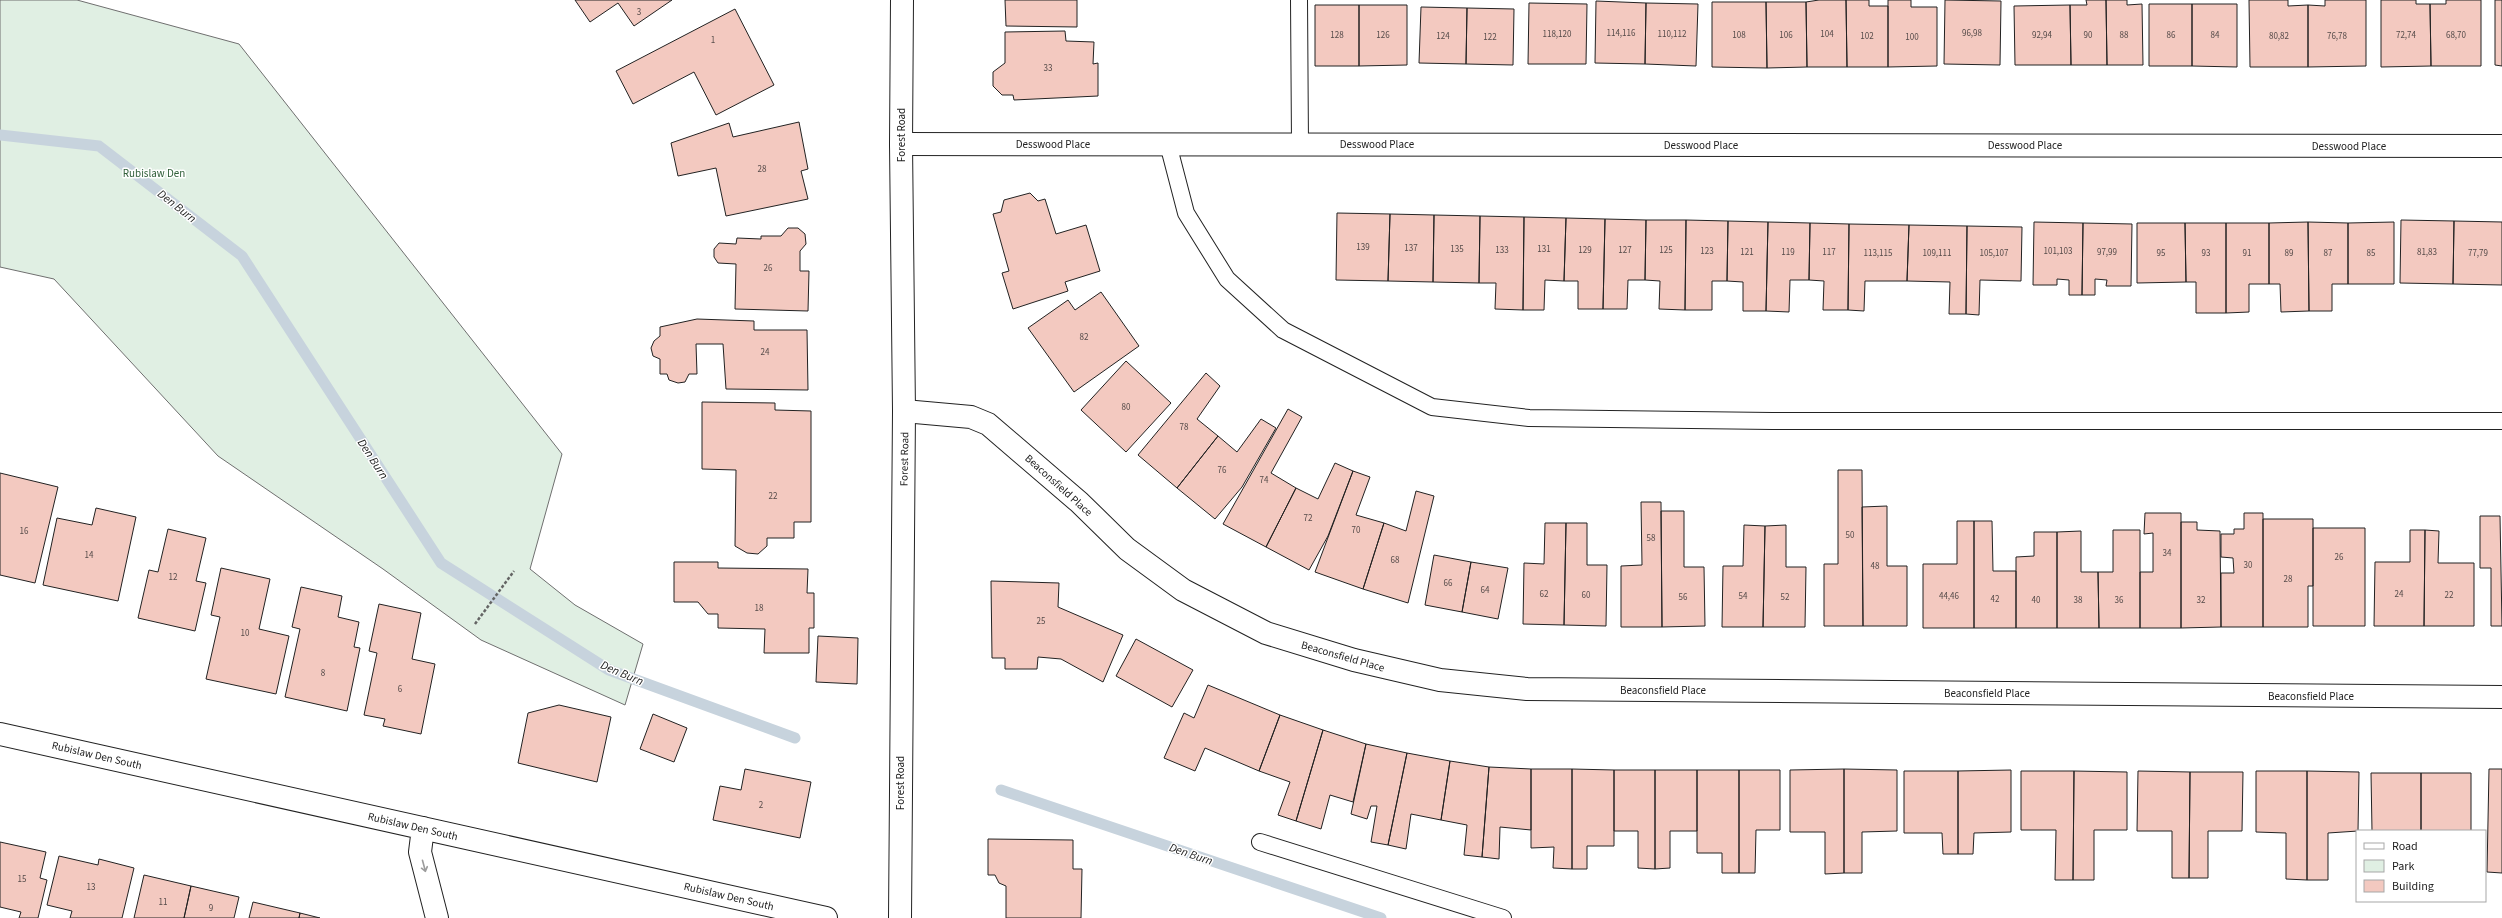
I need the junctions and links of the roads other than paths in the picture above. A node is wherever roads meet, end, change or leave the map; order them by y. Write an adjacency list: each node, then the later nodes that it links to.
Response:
1 (902, 0): 3 (street, Forest Road)
2 (1298, 0): 5 (lane)
3 (901, 144): 4 (street, Desswood Place); 7 (street, Forest Road)
4 (1168, 144): 5 (street, Desswood Place); 8 (lane)
5 (1300, 144): 6 (street, Desswood Place)
6 (2502, 146)
7 (904, 411): 9 (street, Beaconsfield Place); 15 (street, Forest Road)
8 (2502, 421)
9 (2502, 697)
10 (0, 734): 11 (street, Rubislaw Den South)
11 (423, 828): 13 (street, one-way to 13); 14 (street, Rubislaw Den South)
12 (1260, 842): 16 (lane)
13 (437, 918)
14 (826, 918)
15 (900, 918)
16 (1503, 918)

